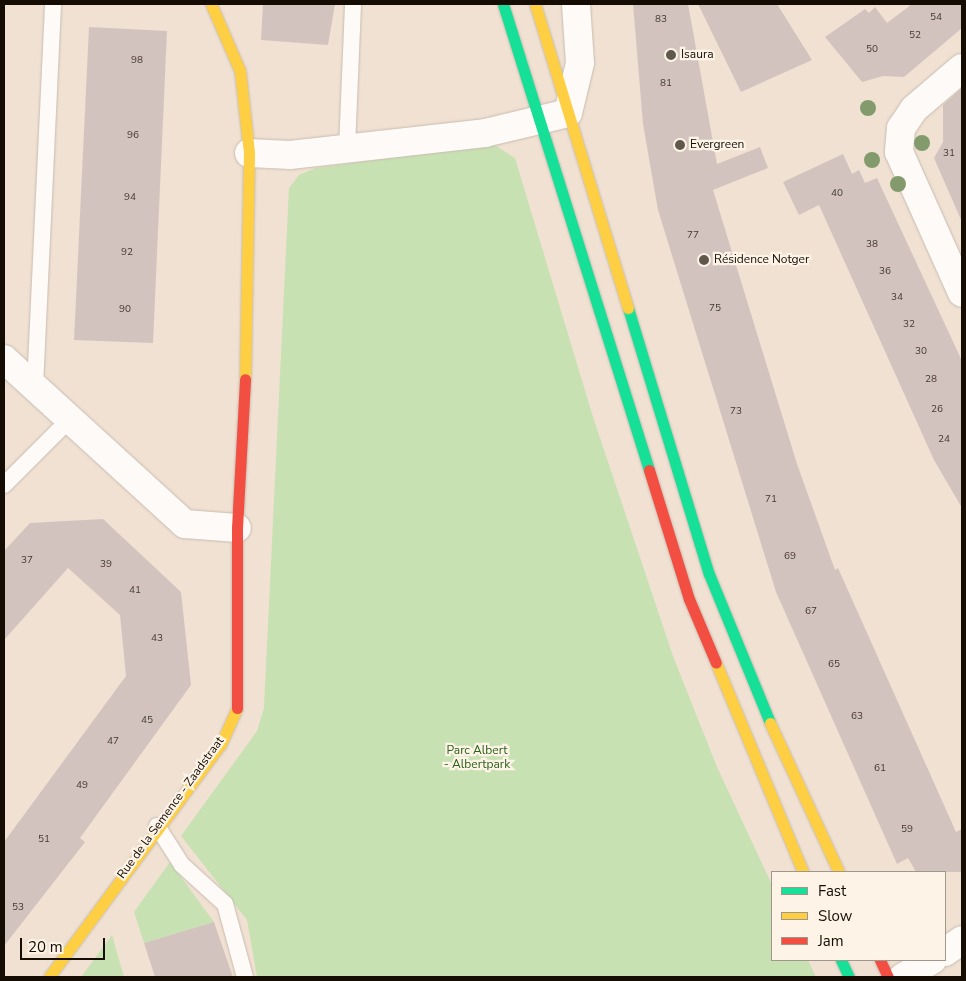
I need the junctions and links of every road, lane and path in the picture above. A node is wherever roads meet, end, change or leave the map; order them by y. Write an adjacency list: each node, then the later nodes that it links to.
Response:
1 (53, 4): 14 (lane)
2 (211, 4): 11 (street, Rue de la Semence - Zaadstraat)
3 (354, 4): 10 (lane)
4 (503, 4): 9 (street)
5 (534, 4): 8 (street)
6 (576, 4): 8 (street)
7 (962, 68): 12 (street)
8 (568, 113): 9 (street); 16 (street)
9 (540, 121): 10 (street); 17 (street)
10 (347, 148): 11 (street)
11 (249, 153): 19 (street, Rue de la Semence - Zaadstraat)
12 (962, 293)
13 (4, 358): 14 (street)
14 (35, 387): 15 (street)
15 (70, 419): 18 (lane); 19 (street)
16 (666, 432): 17 (street); 22 (street)
17 (638, 442): 21 (street)
18 (4, 485)
19 (237, 528): 20 (street, Rue de la Semence - Zaadstraat)
20 (157, 826): 28 (street, Rue de la Semence - Zaadstraat); 29 (lane)
21 (803, 871)
22 (839, 871)
23 (962, 940): 24 (street)
24 (946, 951)
25 (841, 961): 30 (street)
26 (880, 961): 31 (street)
27 (930, 961): 32 (street)
28 (49, 977)
29 (245, 977)
30 (849, 977)
31 (888, 977)
32 (903, 977)

